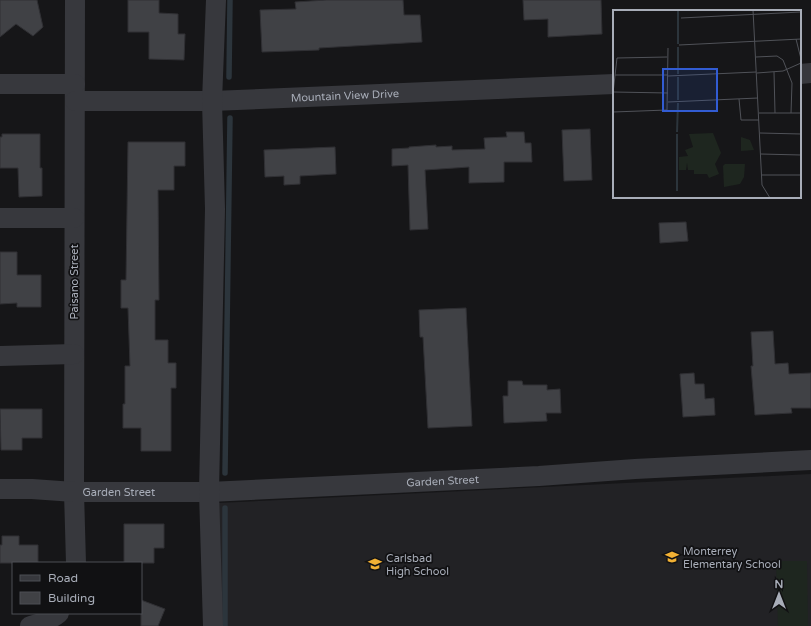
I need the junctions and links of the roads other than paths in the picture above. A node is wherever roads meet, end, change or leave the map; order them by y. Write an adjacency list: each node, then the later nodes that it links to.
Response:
1 (75, 0): 7 (street, Paisano Street)
2 (216, 0): 8 (street)
3 (811, 73): 4 (street)
4 (801, 74)
5 (0, 84): 7 (street, Mountain View Drive)
6 (613, 84): 8 (street, Mountain View Drive)
7 (75, 92): 8 (street, Mountain View Drive); 10 (street, Paisano Street)
8 (212, 101): 16 (street)
9 (0, 218): 10 (street)
10 (74, 218): 11 (street, Paisano Street)
11 (74, 354): 12 (street); 15 (street, Paisano Street)
12 (0, 356)
13 (811, 460): 16 (street, Garden Street)
14 (0, 489): 15 (street, Garden Street)
15 (74, 492): 16 (street, Garden Street); 17 (street, Paisano Street)
16 (209, 492): 20 (street)
17 (76, 562)
18 (58, 614): 19 (street)
19 (30, 626)
20 (213, 626)

